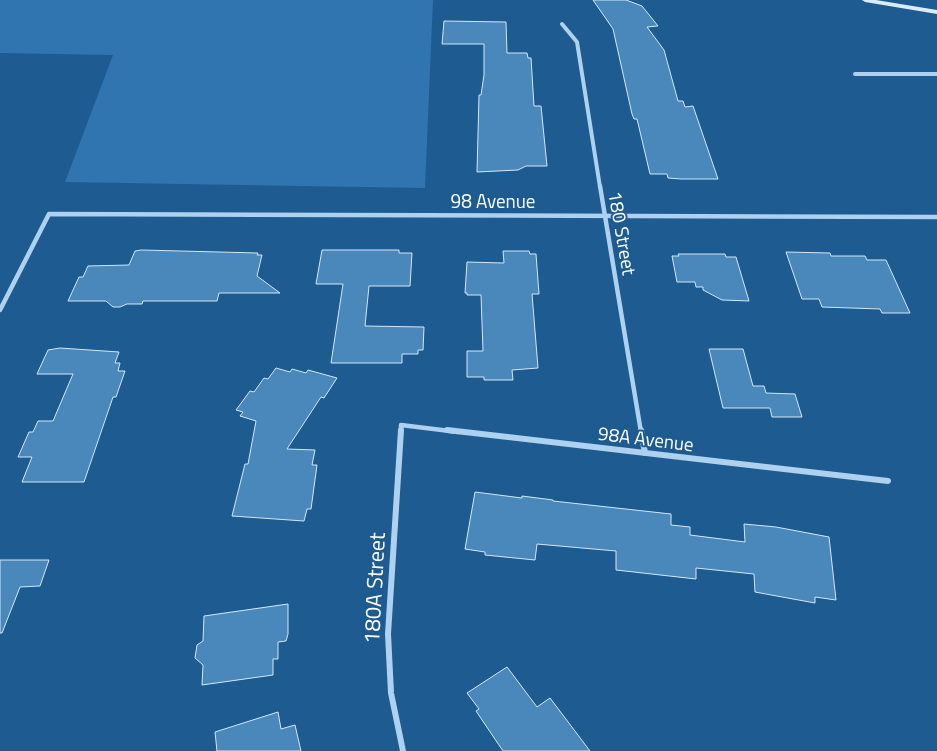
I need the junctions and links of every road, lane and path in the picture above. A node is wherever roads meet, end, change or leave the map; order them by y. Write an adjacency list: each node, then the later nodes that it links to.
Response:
1 (865, 0): 2 (street)
2 (937, 12)
3 (562, 24): 6 (street, 180 Street)
4 (855, 74): 5 (street)
5 (937, 74)
6 (604, 216): 7 (street, 98 Avenue); 8 (street, 98 Avenue); 10 (street, 180 Street)
7 (937, 217)
8 (0, 310)
9 (401, 425): 10 (street, 98A Avenue); 12 (street, 180A Street)
10 (645, 452): 11 (street, 98A Avenue)
11 (888, 481)
12 (403, 751)

